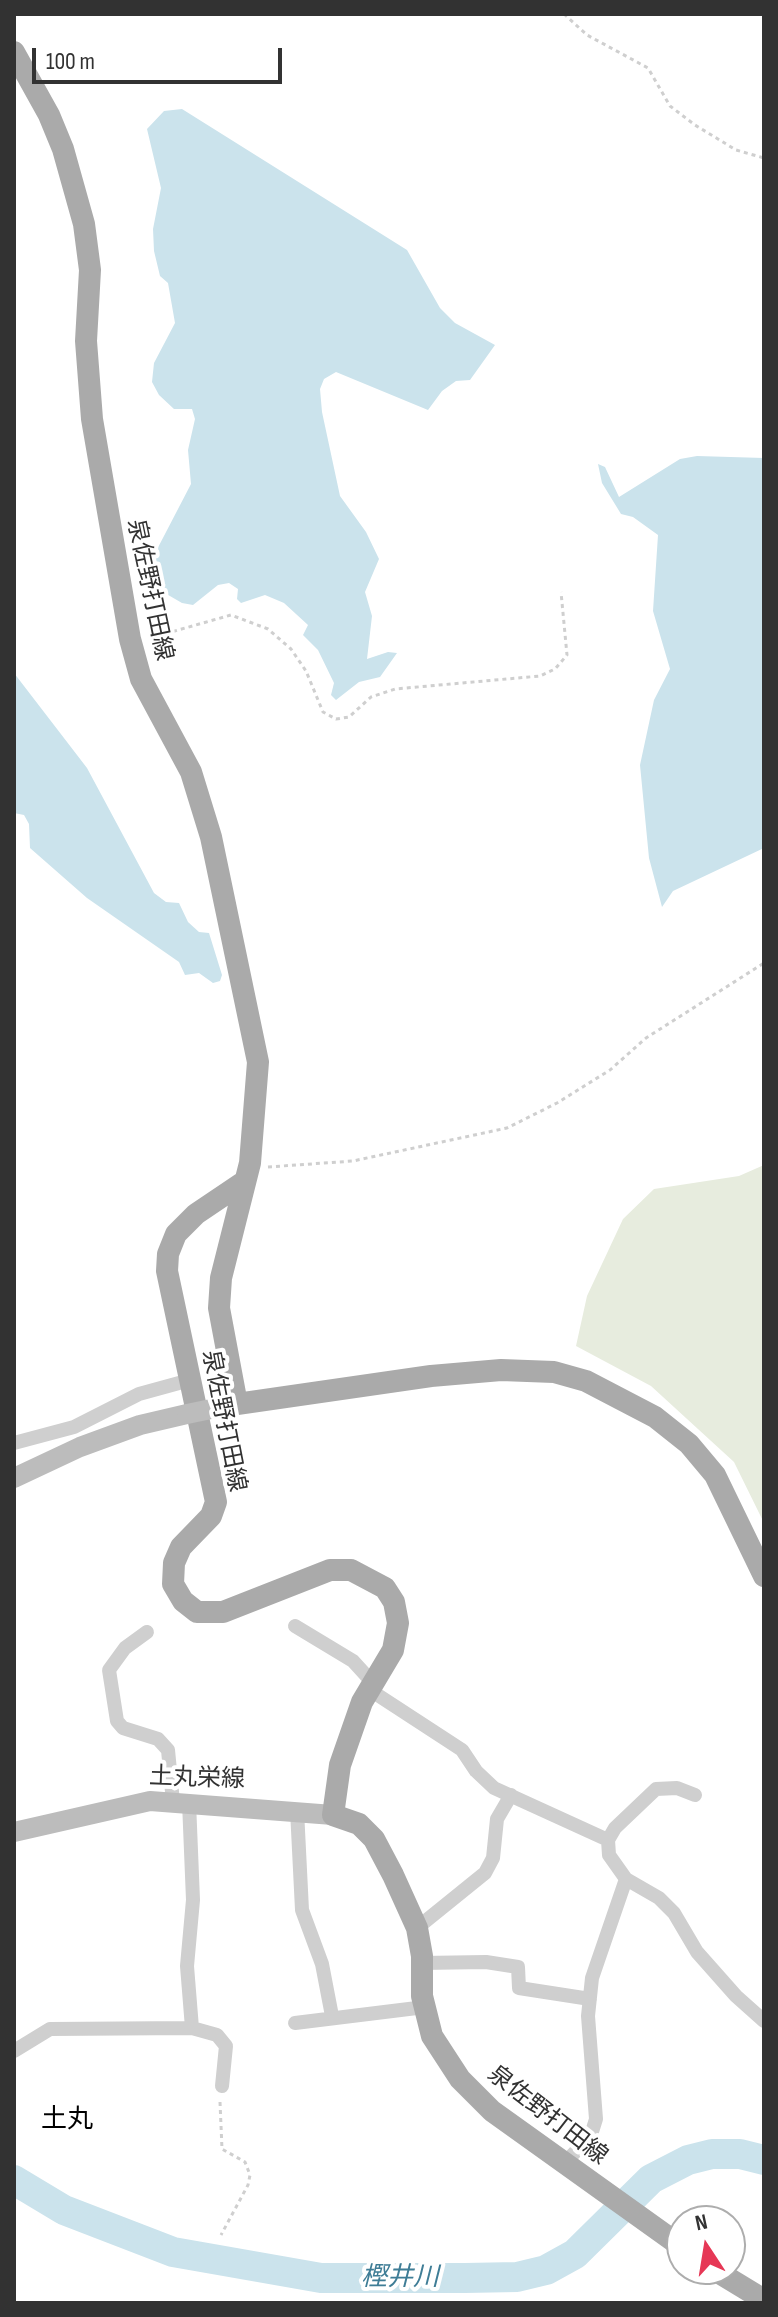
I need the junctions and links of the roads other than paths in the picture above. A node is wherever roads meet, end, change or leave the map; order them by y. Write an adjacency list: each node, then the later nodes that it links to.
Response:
1 (14, 52): 2 (main road, 泉佐野打田線)
2 (247, 1175): 3 (main road, 泉佐野打田線); 4 (main road, 泉佐野打田線)
3 (190, 1380): 5 (street); 10 (main road, 泉佐野打田線)
4 (237, 1404): 6 (main road, bridge); 7 (main road, 泉佐野打田線)
5 (14, 1443)
6 (14, 1478)
7 (764, 1576)
8 (295, 1626): 10 (street)
9 (147, 1632): 13 (street)
10 (371, 1686): 11 (street); 15 (main road, 泉佐野打田線)
11 (511, 1795): 17 (street); 19 (street)
12 (695, 1795): 17 (street)
13 (181, 1802): 14 (main road, 土丸栄線); 16 (main road, 土丸栄線); 26 (street)
14 (297, 1810): 15 (main road, 土丸栄線); 23 (street)
15 (333, 1815): 19 (main road, 泉佐野打田線)
16 (14, 1832)
17 (608, 1840): 18 (street)
18 (626, 1879): 21 (street); 24 (street)
19 (417, 1928): 20 (main road, 泉佐野打田線)
20 (422, 1963): 21 (street); 22 (main road, 泉佐野打田線)
21 (590, 1999): 29 (street)
22 (425, 2007): 23 (street); 29 (main road, 泉佐野打田線)
23 (332, 2016): 25 (street)
24 (764, 2021)
25 (295, 2023)
26 (192, 2028): 27 (street); 28 (street)
27 (14, 2051)
28 (222, 2086)
29 (563, 2165): 30 (main road, 泉佐野打田線)
30 (666, 2236)
31 (739, 2285): 32 (main road)
32 (764, 2300)

